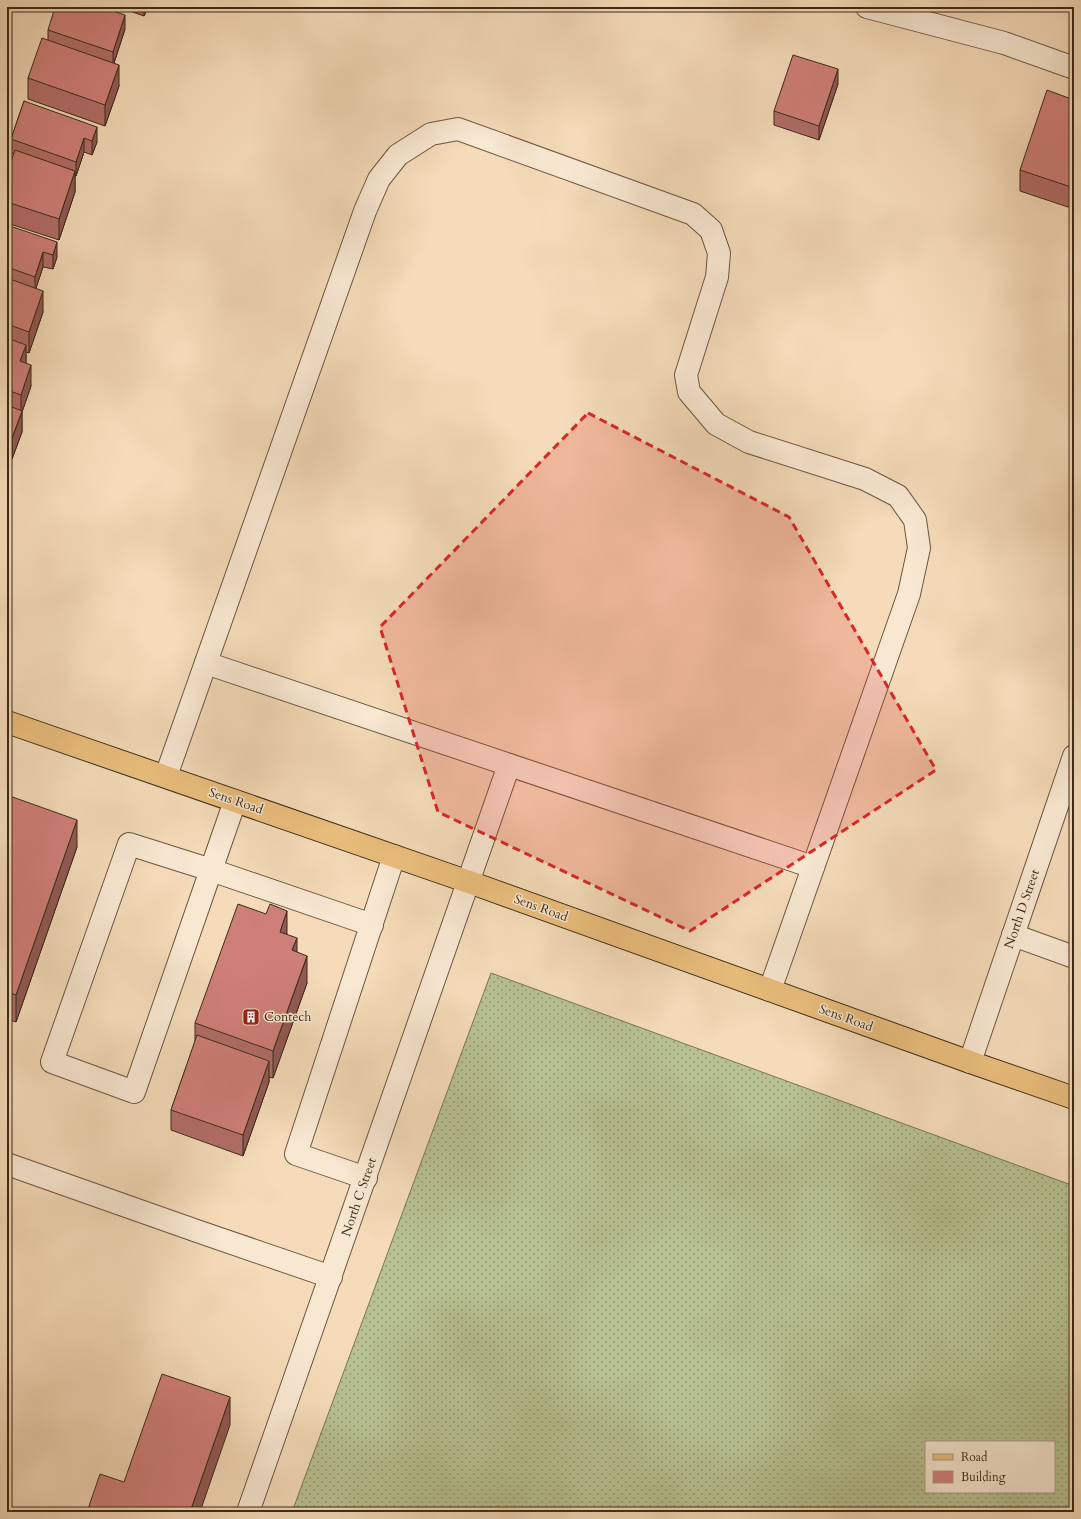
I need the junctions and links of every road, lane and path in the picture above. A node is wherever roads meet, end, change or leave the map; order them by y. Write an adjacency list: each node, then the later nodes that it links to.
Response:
1 (867, 7): 2 (street)
2 (1074, 68)
3 (206, 663): 6 (street); 7 (street); 10 (street)
4 (7, 722): 7 (main road, Sens Road)
5 (1074, 756): 14 (street, North D Street)
6 (509, 765): 10 (street); 12 (street, North C Street)
7 (166, 776): 8 (main road, Sens Road)
8 (236, 800): 9 (main road, Sens Road); 11 (street)
9 (394, 856): 12 (main road, Sens Road); 13 (street)
10 (813, 867): 16 (street)
11 (211, 870): 11 (street); 13 (street)
12 (469, 882): 16 (main road, Sens Road); 20 (street, North C Street)
13 (372, 925): 20 (street)
14 (1013, 935): 15 (street); 17 (street, North D Street)
15 (1074, 957)
16 (770, 990): 17 (main road, Sens Road)
17 (970, 1062): 18 (main road, Sens Road)
18 (1074, 1098)
19 (7, 1164): 21 (street)
20 (366, 1178): 21 (street, North C Street)
21 (331, 1276): 22 (street, North C Street)
22 (248, 1512)

